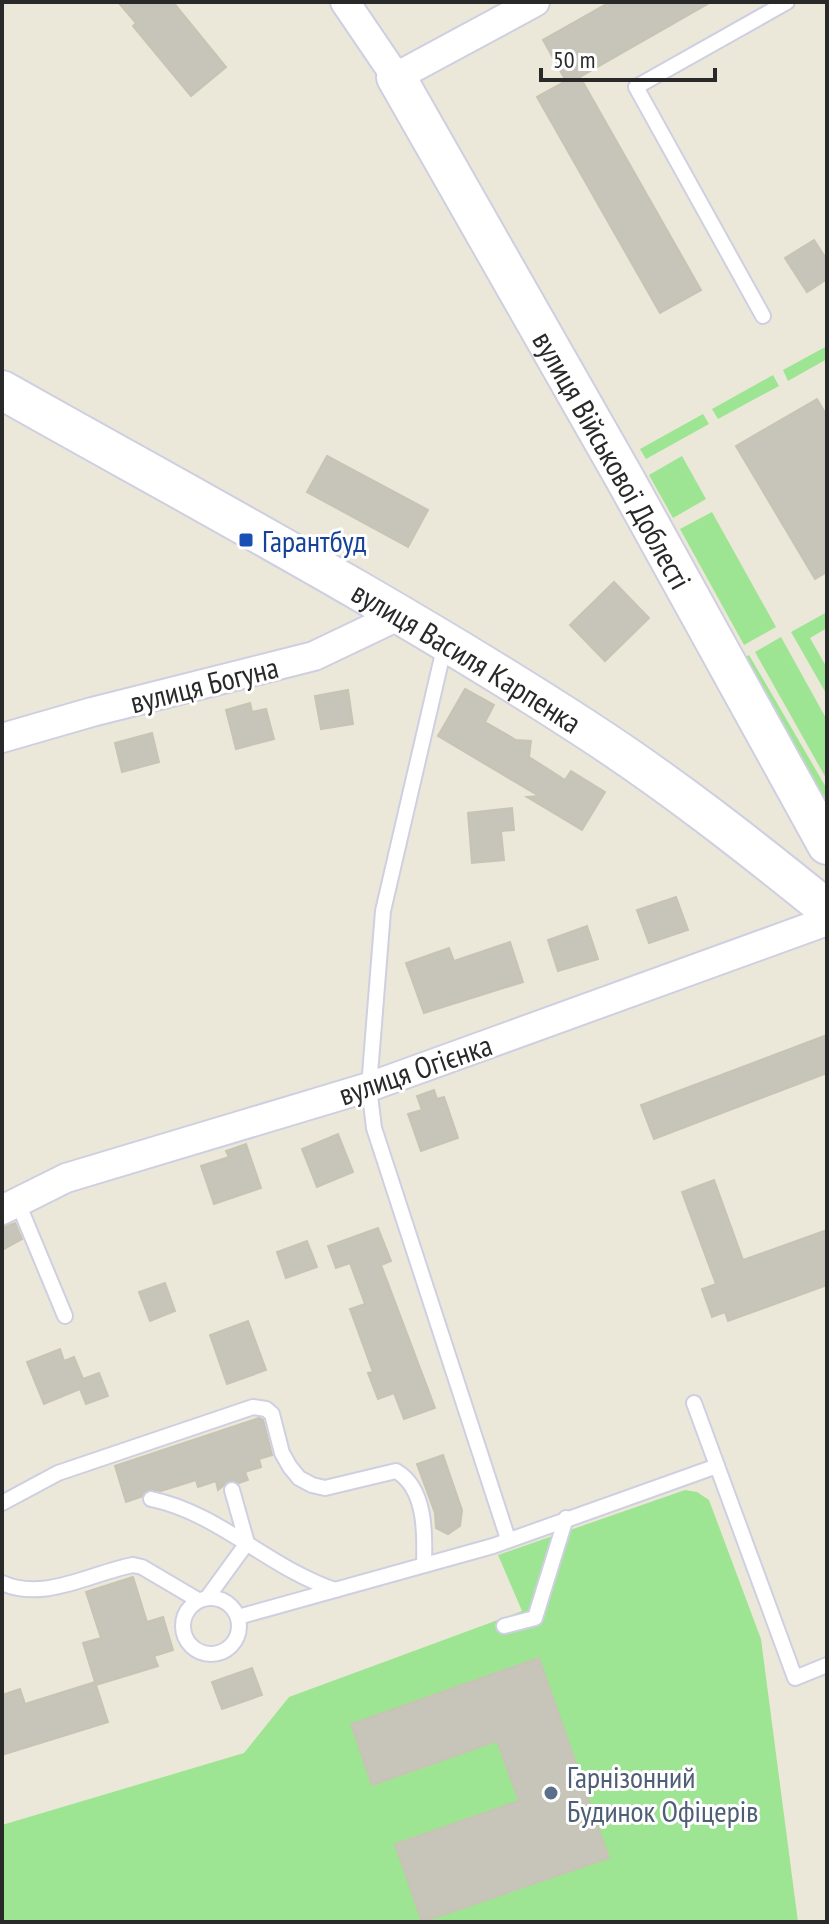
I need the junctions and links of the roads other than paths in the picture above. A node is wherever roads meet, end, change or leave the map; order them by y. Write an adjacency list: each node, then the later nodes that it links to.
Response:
1 (345, 2): 4 (street)
2 (535, 2): 4 (street)
3 (787, 2): 5 (lane)
4 (396, 77): 10 (street, вулиця Військової Доблесті)
5 (763, 316)
6 (2, 390): 7 (street, вулиця Василя Карпенка)
7 (400, 615): 8 (street, вулиця Василя Карпенка); 9 (street, вулиця Богуна)
8 (446, 643): 11 (street, вулиця Василя Карпенка); 13 (lane)
9 (2, 738)
10 (827, 845)
11 (827, 909)
12 (827, 921): 13 (street, вулиця Огієнка)
13 (369, 1087): 14 (street, вулиця Огієнка); 22 (lane)
14 (10, 1206): 15 (lane)
15 (65, 1316)
16 (694, 1403): 17 (lane)
17 (717, 1466): 21 (lane); 30 (lane)
18 (232, 1490): 23 (lane)
19 (151, 1499): 23 (lane)
20 (3, 1503): 24 (lane)
21 (566, 1518): 22 (lane); 29 (lane)
22 (508, 1539): 24 (lane)
23 (247, 1543): 26 (lane); 27 (lane)
24 (424, 1565): 26 (lane)
25 (2, 1583): 27 (lane)
26 (335, 1590): 28 (lane)
27 (203, 1599): 28 (lane); 28 (lane)
28 (238, 1617)
29 (504, 1626)
30 (827, 1665)

